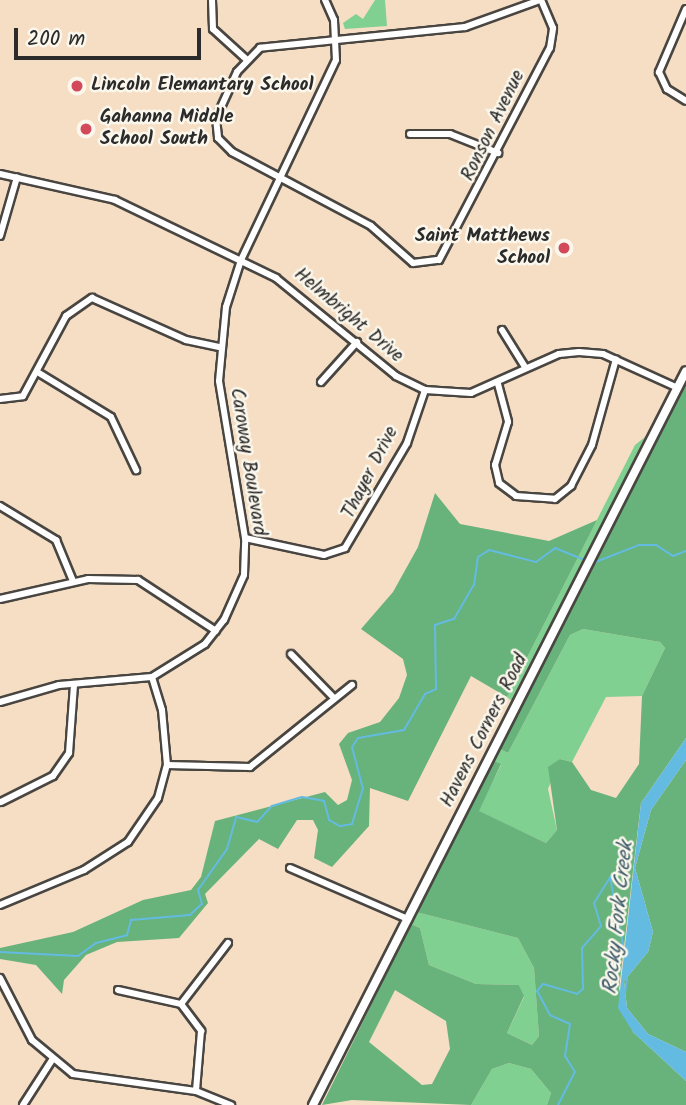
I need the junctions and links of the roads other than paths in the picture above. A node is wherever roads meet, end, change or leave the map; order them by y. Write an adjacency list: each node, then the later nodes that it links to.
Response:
1 (212, 0): 6 (street)
2 (325, 0): 5 (street, Caroway Boulevard)
3 (540, 0): 5 (street); 9 (street, Ronson Avenue)
4 (686, 9): 7 (street)
5 (335, 37): 6 (street); 11 (street, Caroway Boulevard)
6 (246, 59): 11 (street)
7 (686, 101)
8 (410, 134): 9 (street)
9 (498, 153): 11 (street, Ronson Avenue)
10 (0, 174): 12 (street, Helmbright Drive)
11 (282, 176): 14 (street, Caroway Boulevard)
12 (18, 177): 13 (street); 14 (street, Helmbright Drive)
13 (0, 236)
14 (241, 260): 16 (street, Helmbright Drive); 17 (street, Caroway Boulevard)
15 (502, 330): 19 (street)
16 (357, 342): 22 (street); 25 (street, Helmbright Drive)
17 (220, 346): 21 (street); 29 (street, Caroway Boulevard)
18 (616, 359): 19 (street, Helmbright Drive); 23 (street); 24 (street, Helmbright Drive)
19 (524, 367): 23 (street, Helmbright Drive)
20 (686, 371): 24 (main road, Havens Corners Road)
21 (39, 373): 26 (street); 27 (street)
22 (321, 382)
23 (498, 384): 25 (street, Helmbright Drive)
24 (678, 388): 43 (main road, Havens Corners Road)
25 (425, 390): 29 (street, Thayer Drive)
26 (0, 399)
27 (136, 470)
28 (0, 506): 30 (street)
29 (245, 538): 32 (street, Caroway Boulevard)
30 (73, 581): 31 (street); 32 (street)
31 (0, 599)
32 (216, 631): 34 (street, Caroway Boulevard)
33 (291, 654): 37 (street)
34 (152, 677): 35 (street, Caroway Boulevard); 39 (street)
35 (74, 685): 38 (street, Caroway Boulevard); 40 (street)
36 (352, 685): 37 (street)
37 (334, 698): 39 (street)
38 (0, 702)
39 (167, 765): 42 (street)
40 (1, 802)
41 (290, 868): 43 (street)
42 (0, 905)
43 (408, 919): 52 (main road, Havens Corners Road)
44 (228, 943): 47 (street)
45 (0, 978): 48 (street)
46 (118, 990): 47 (street)
47 (181, 1004): 49 (street)
48 (52, 1060): 49 (street); 50 (street)
49 (195, 1091): 51 (street)
50 (23, 1105)
51 (231, 1105)
52 (313, 1105)

